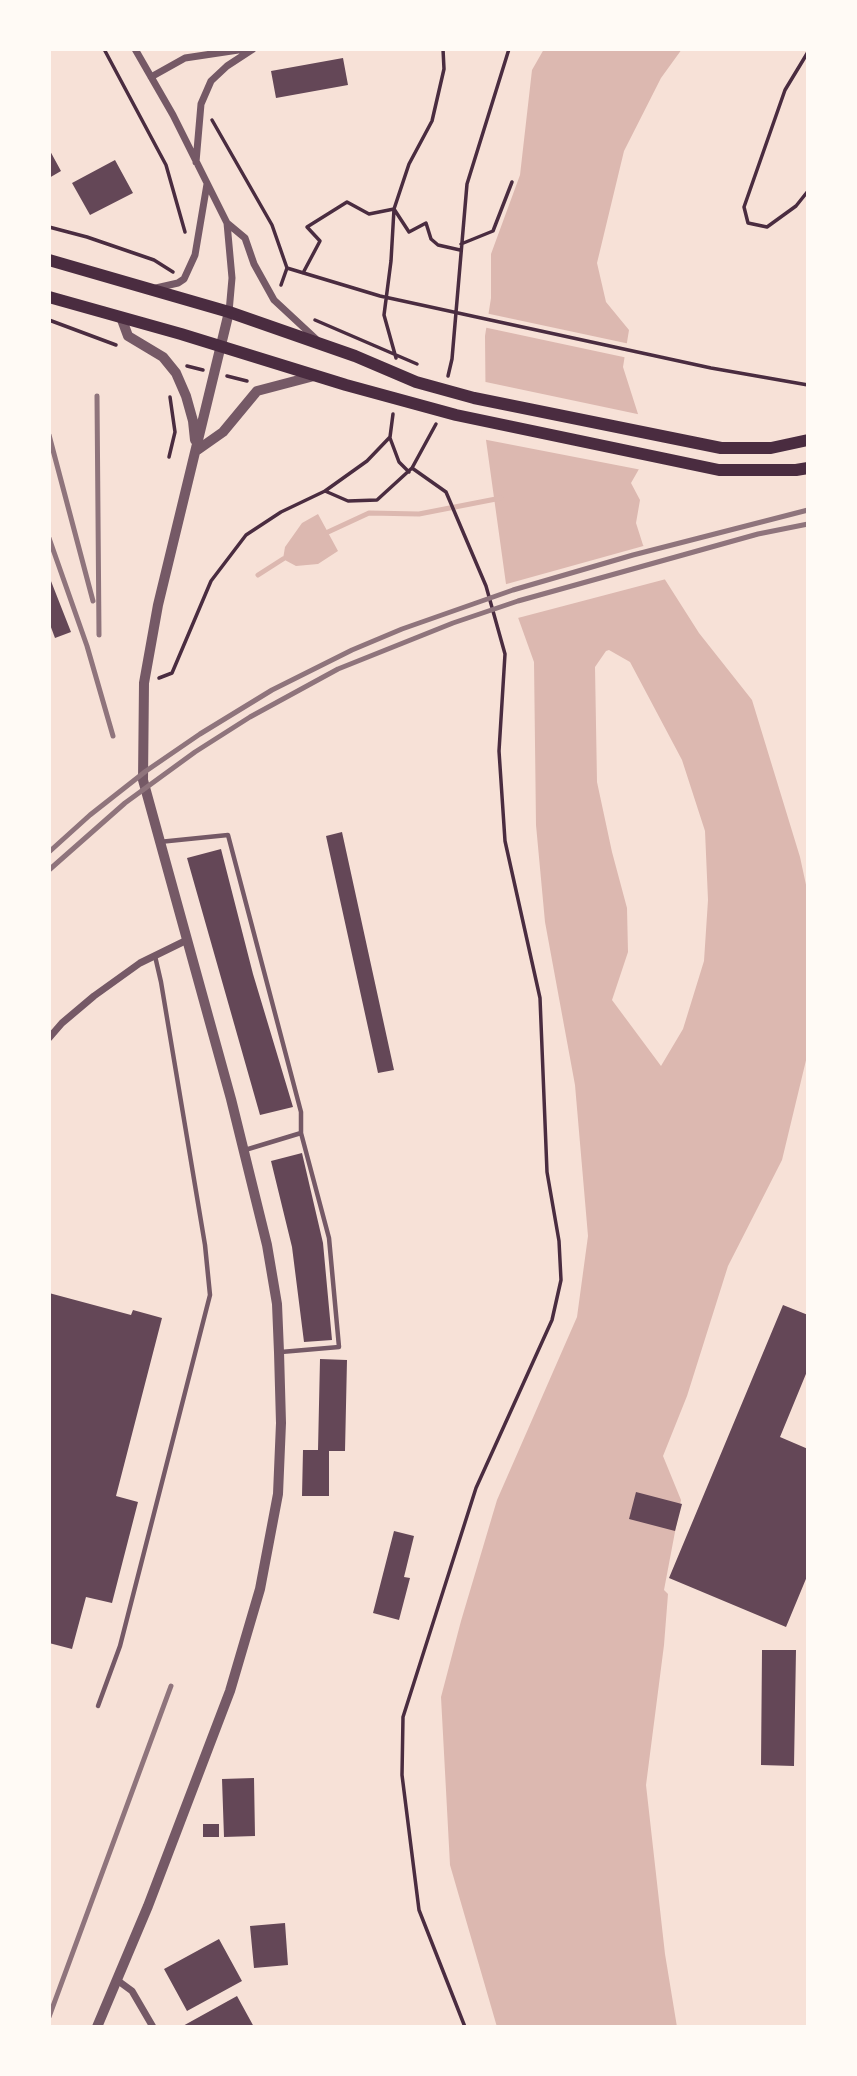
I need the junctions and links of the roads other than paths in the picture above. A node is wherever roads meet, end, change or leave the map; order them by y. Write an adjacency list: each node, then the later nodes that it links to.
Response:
1 (135, 49): 4 (street)
2 (245, 49): 4 (street)
3 (253, 49): 5 (street)
4 (151, 76): 5 (street)
5 (196, 162): 6 (street)
6 (207, 183): 7 (street); 9 (street)
7 (227, 223): 11 (street); 13 (street)
8 (49, 260): 9 (main road)
9 (153, 289): 11 (main road)
10 (49, 297): 12 (main road)
11 (229, 312): 13 (main road); 14 (street)
12 (121, 317): 14 (main road); 17 (street)
13 (321, 344): 16 (main road)
14 (220, 346): 15 (main road); 17 (street)
15 (314, 376): 17 (street); 18 (main road)
16 (808, 440)
17 (195, 451): 19 (street)
18 (808, 468)
19 (159, 842): 20 (street); 23 (lane)
20 (187, 940): 21 (street); 24 (street)
21 (155, 955): 22 (street); 26 (lane)
22 (49, 1038)
23 (301, 1133): 24 (lane); 25 (lane)
24 (244, 1150): 25 (street)
25 (279, 1352): 27 (street)
26 (98, 1706)
27 (117, 1980): 28 (street); 29 (street)
28 (97, 2027)
29 (153, 2027)

